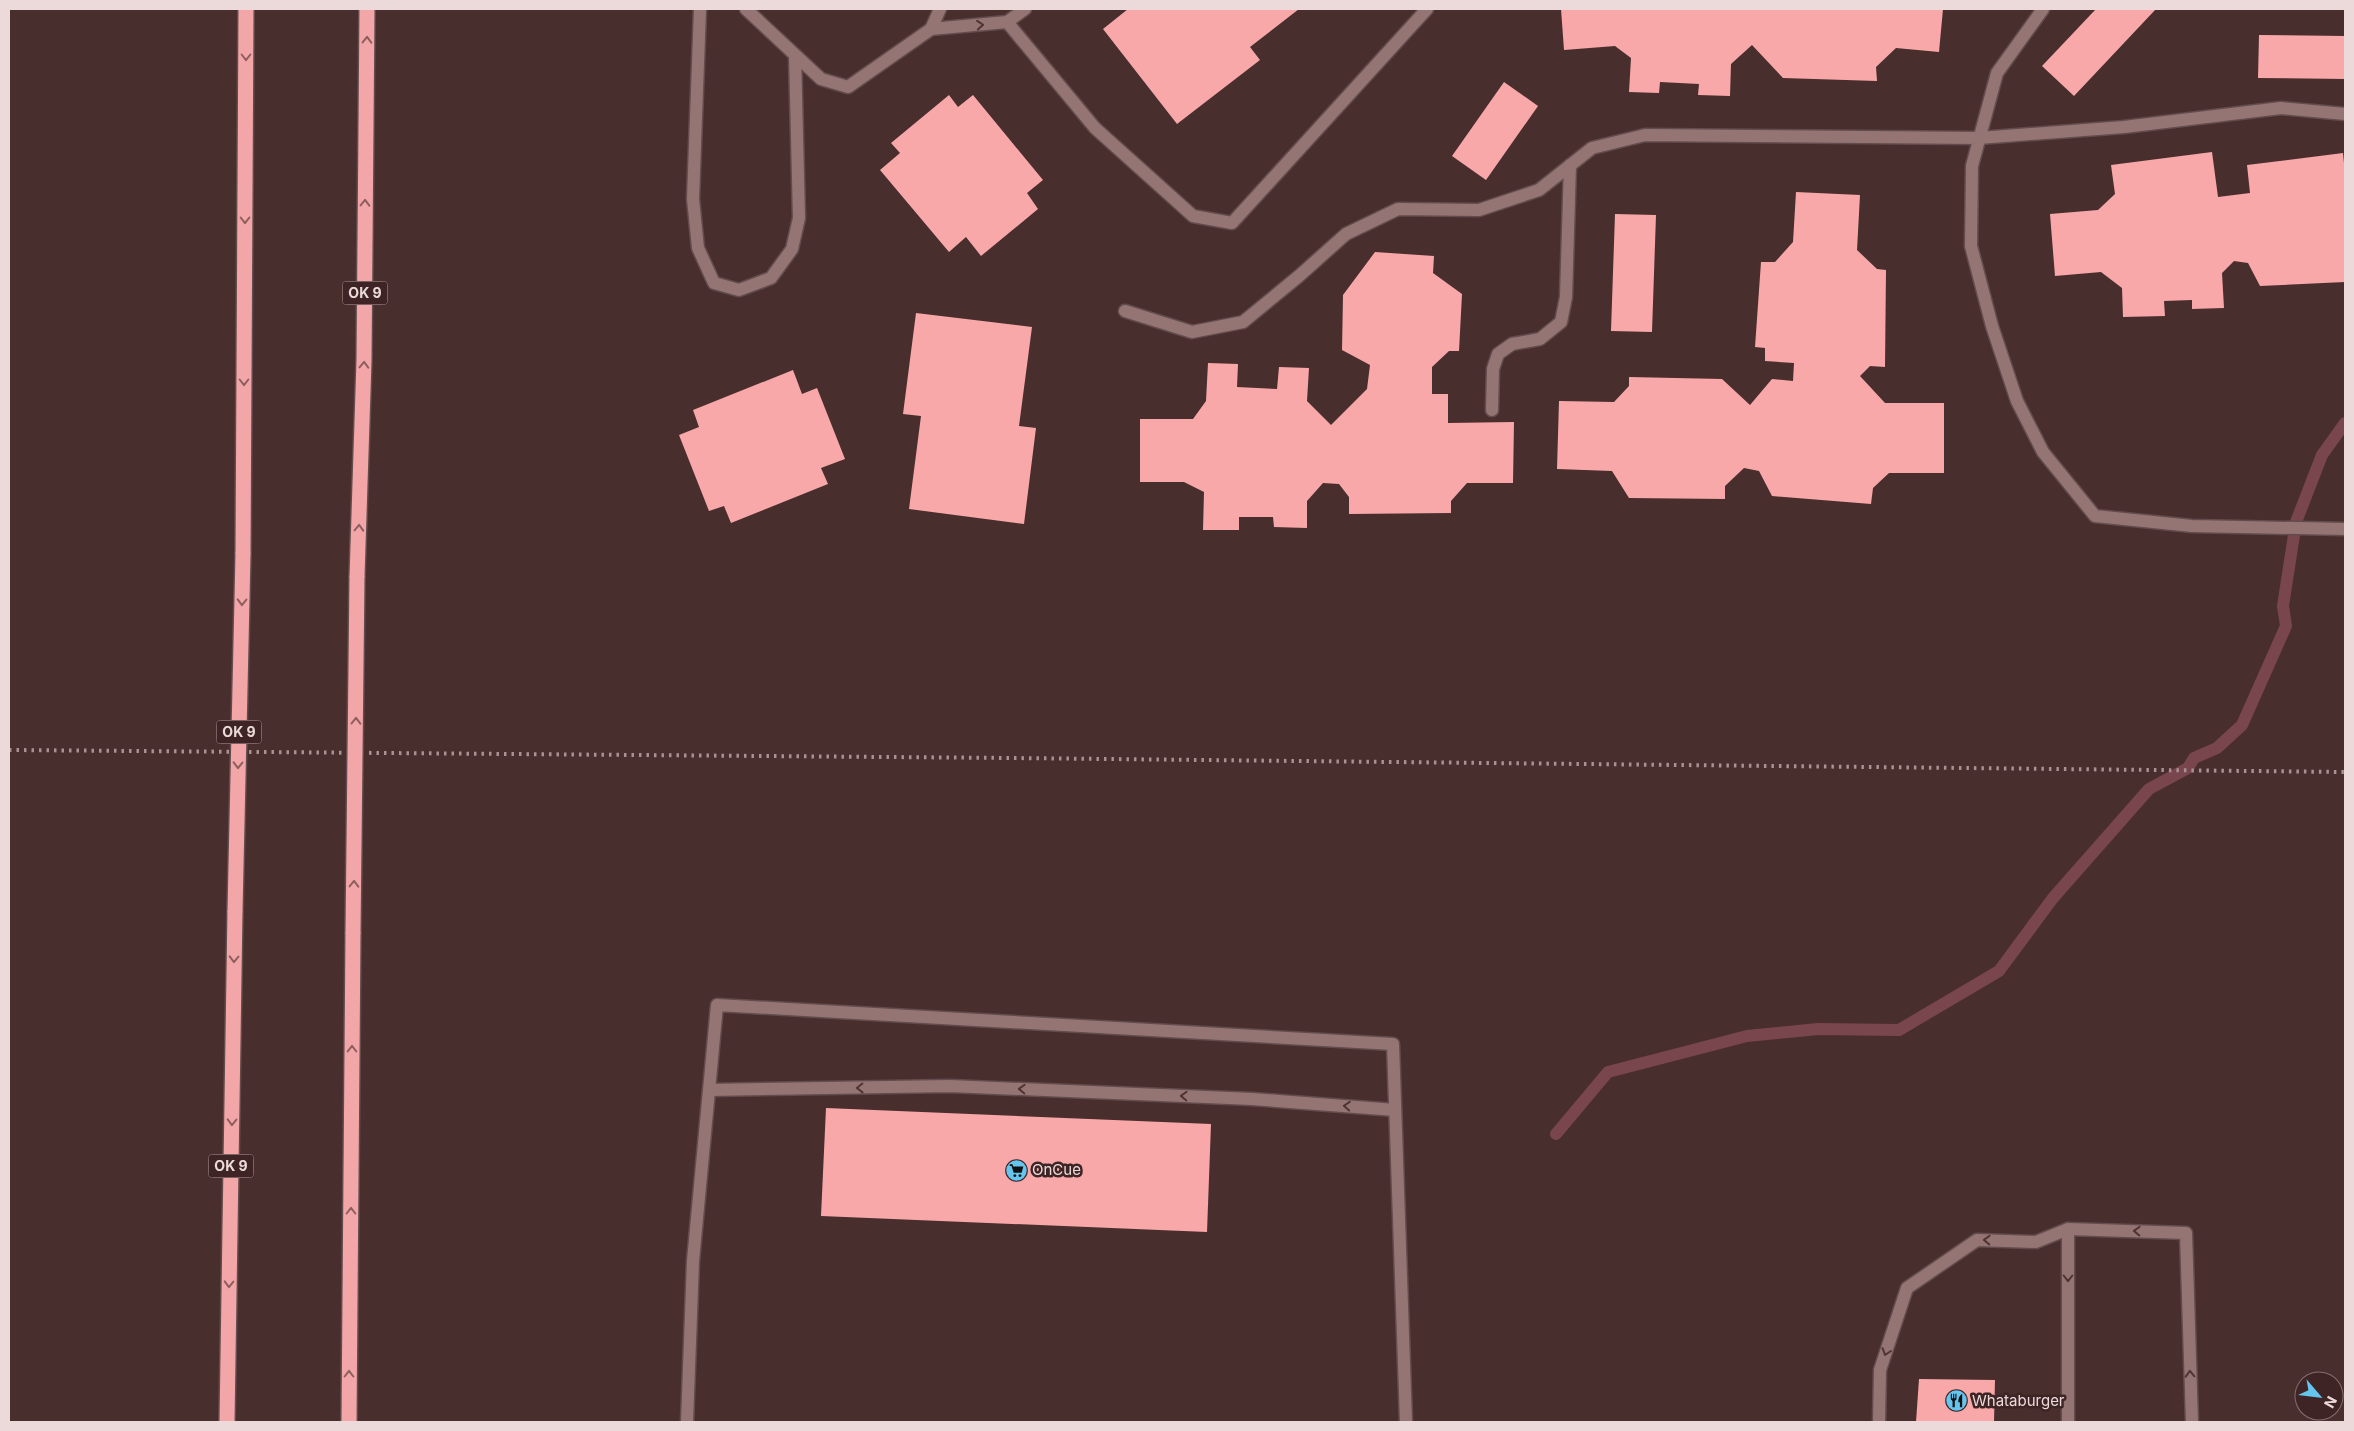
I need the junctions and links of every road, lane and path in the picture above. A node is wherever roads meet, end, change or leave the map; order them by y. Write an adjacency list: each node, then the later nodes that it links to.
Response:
1 (246, 9): 21 (highway, OK 9, one-way to 21, bridge)
2 (367, 9): 22 (highway, OK 9, one-way to 2, bridge)
3 (700, 9): 11 (lane)
4 (746, 9): 11 (lane)
5 (940, 9): 10 (lane)
6 (1025, 9): 9 (lane)
7 (1427, 9): 9 (lane)
8 (2043, 9): 13 (lane)
9 (1007, 22): 10 (lane, one-way to 9)
10 (931, 29): 11 (lane)
11 (795, 55)
12 (2345, 114): 13 (lane)
13 (1979, 138): 14 (lane); 17 (lane)
14 (1570, 166): 15 (lane); 16 (lane)
15 (1125, 311)
16 (1492, 410)
17 (2345, 529)
18 (709, 1090): 19 (lane, one-way to 18); 19 (lane); 23 (lane)
19 (1395, 1110): 24 (lane)
20 (2068, 1230): 25 (lane, one-way to 25); 26 (lane, one-way to 26); 27 (lane, one-way to 20)
21 (227, 1422)
22 (349, 1422)
23 (688, 1422)
24 (1406, 1422)
25 (1879, 1422)
26 (2068, 1422)
27 (2192, 1422)

